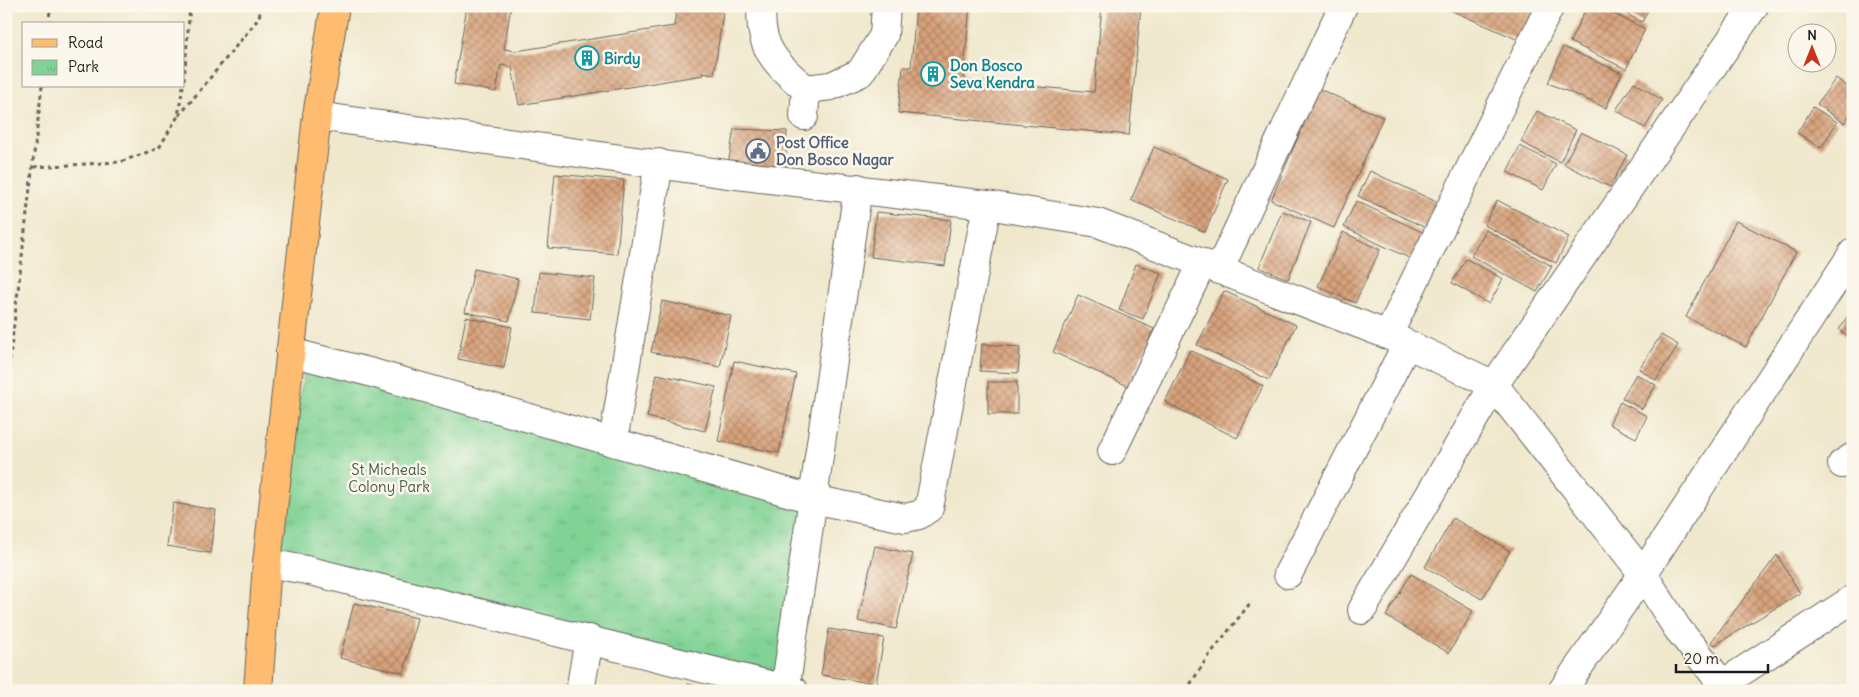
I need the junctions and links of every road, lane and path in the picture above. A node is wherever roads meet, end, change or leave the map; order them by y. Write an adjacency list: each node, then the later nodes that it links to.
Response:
1 (50, 6): 10 (path)
2 (190, 6): 11 (path)
3 (261, 6): 15 (path)
4 (335, 6): 16 (main road)
5 (762, 6): 14 (street)
6 (886, 6): 14 (street)
7 (1343, 6): 23 (street)
8 (1550, 6): 24 (street)
9 (1754, 6): 26 (street)
10 (49, 22)
11 (185, 68)
12 (42, 88): 19 (path)
13 (183, 88): 15 (path)
14 (806, 89): 17 (street)
15 (178, 116): 19 (path)
16 (316, 116): 18 (street); 25 (main road)
17 (804, 116)
18 (659, 163): 20 (street); 28 (street)
19 (34, 167): 27 (path)
20 (858, 188): 21 (street); 30 (street)
21 (987, 205): 23 (street); 30 (street)
22 (1853, 254): 33 (street)
23 (1210, 267): 24 (street); 29 (street)
24 (1397, 340): 26 (street); 32 (street)
25 (290, 352): 28 (street); 31 (main road)
26 (1494, 385): 33 (street); 36 (street)
27 (6, 392)
28 (613, 442): 30 (street)
29 (1112, 452)
30 (812, 499): 39 (street)
31 (267, 563): 37 (street); 40 (main road)
32 (1288, 574)
33 (1643, 574): 38 (street); 43 (street)
34 (1853, 599): 38 (street)
35 (1252, 602): 42 (path)
36 (1362, 610)
37 (589, 639): 39 (street); 41 (street)
38 (1726, 687)
39 (788, 690)
40 (258, 691)
41 (580, 691)
42 (1186, 691)
43 (1562, 691)

